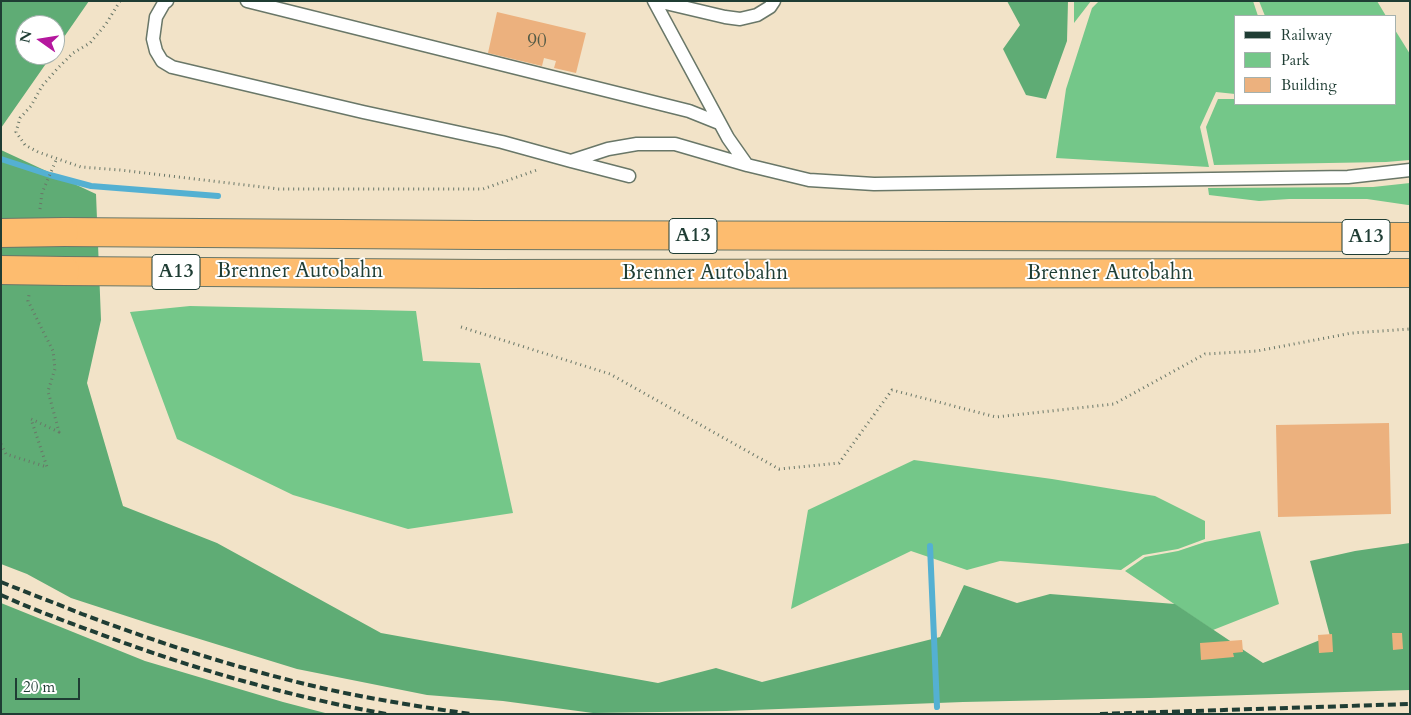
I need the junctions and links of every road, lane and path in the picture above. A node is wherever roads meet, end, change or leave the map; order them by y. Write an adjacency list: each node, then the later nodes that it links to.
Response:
1 (120, 1): 7 (path)
2 (167, 1): 7 (lane)
3 (247, 1): 6 (lane)
4 (656, 1): 5 (lane); 6 (lane)
5 (774, 1)
6 (720, 123): 8 (lane)
7 (571, 161): 8 (lane); 10 (lane)
8 (746, 165): 9 (lane)
9 (1410, 170)
10 (629, 176)
11 (1, 233): 12 (highway, Brenner Autobahn / A13, bridge)
12 (1410, 237)
13 (1, 270): 14 (highway, Brenner Autobahn / A13, bridge)
14 (1410, 273)
15 (461, 327): 16 (path)
16 (1410, 329)
17 (55, 369): 18 (path)
18 (1, 444)

